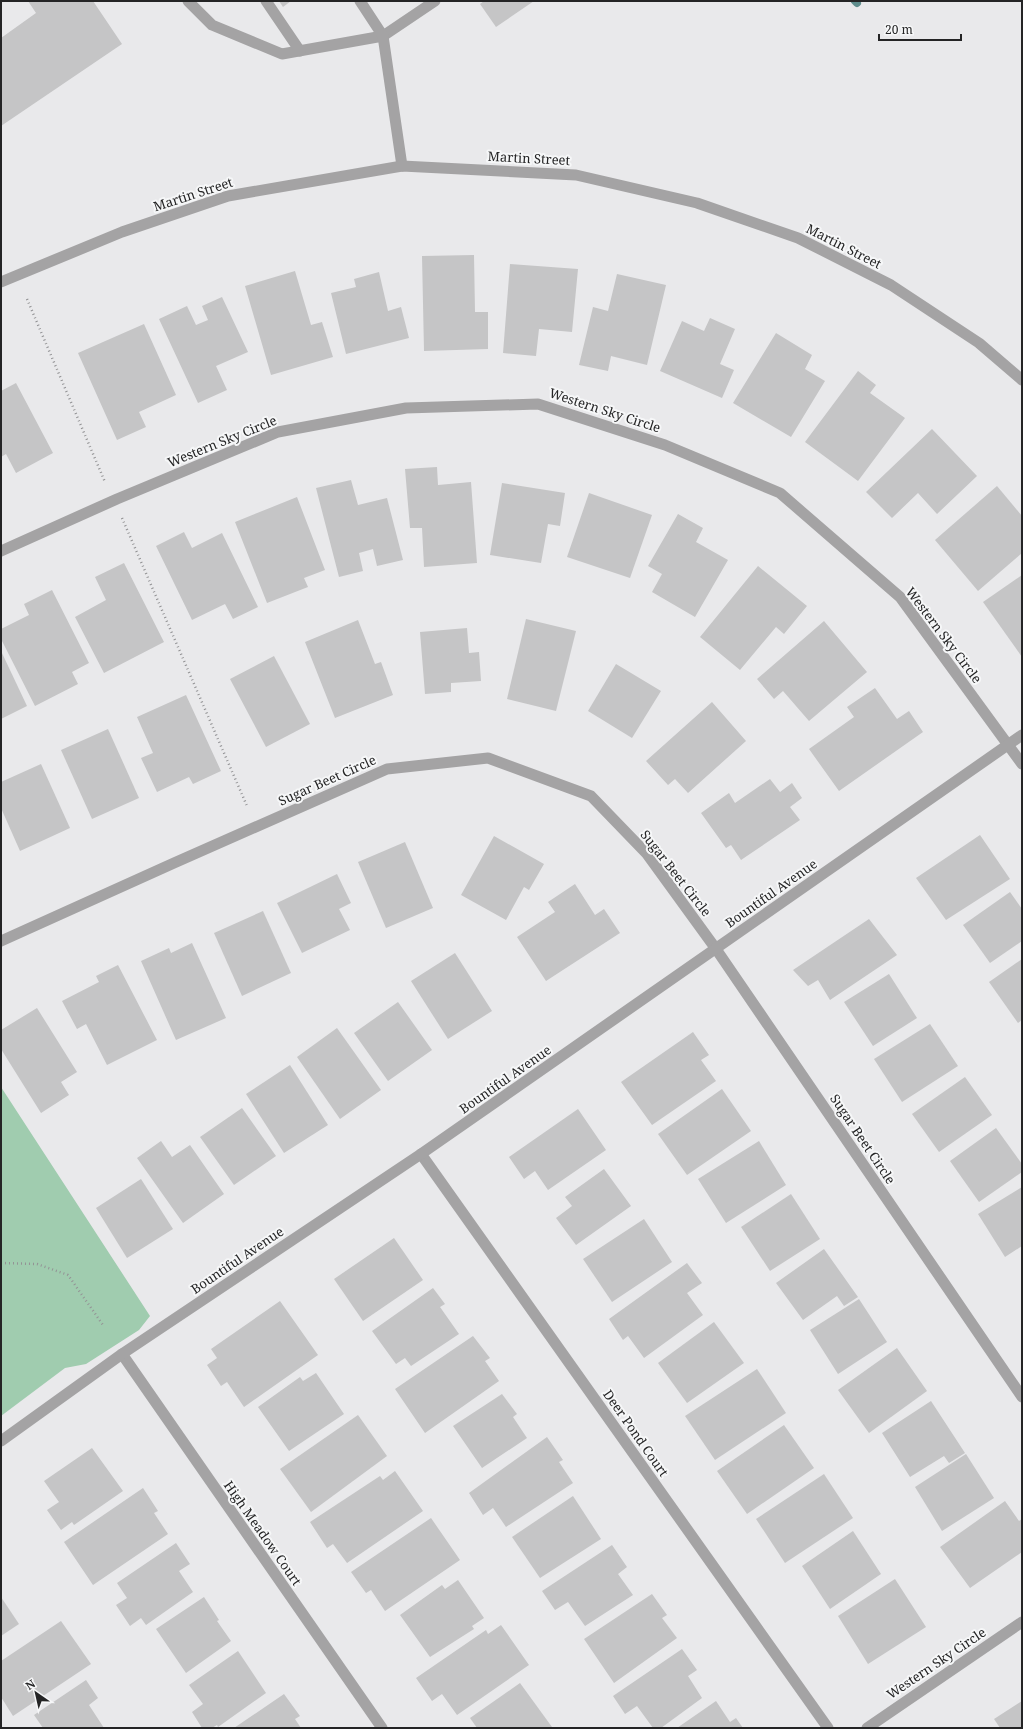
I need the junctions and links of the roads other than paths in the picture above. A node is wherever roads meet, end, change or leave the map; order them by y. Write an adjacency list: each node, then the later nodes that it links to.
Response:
1 (188, 1): 6 (street)
2 (266, 1): 6 (street)
3 (360, 1): 5 (street)
4 (435, 1): 5 (street)
5 (383, 36): 6 (street); 7 (street)
6 (300, 51)
7 (402, 166): 8 (street, Martin Street); 9 (street, Martin Street)
8 (1, 282)
9 (1022, 380)
10 (1, 551): 12 (street, Western Sky Circle)
11 (1022, 735): 12 (street, Bountiful Avenue)
12 (1009, 744): 13 (street, Western Sky Circle); 15 (street, Bountiful Avenue)
13 (1022, 764)
14 (1, 941): 15 (street, Sugar Beet Circle)
15 (716, 949): 16 (street, Bountiful Avenue); 18 (street, Sugar Beet Circle)
16 (421, 1154): 17 (street, Bountiful Avenue); 22 (street, Deer Pond Court)
17 (122, 1354): 19 (street, Bountiful Avenue); 21 (street, High Meadow Court)
18 (1022, 1397)
19 (1, 1441)
20 (1022, 1622): 23 (street, Western Sky Circle)
21 (382, 1728)
22 (828, 1728)
23 (867, 1728)

